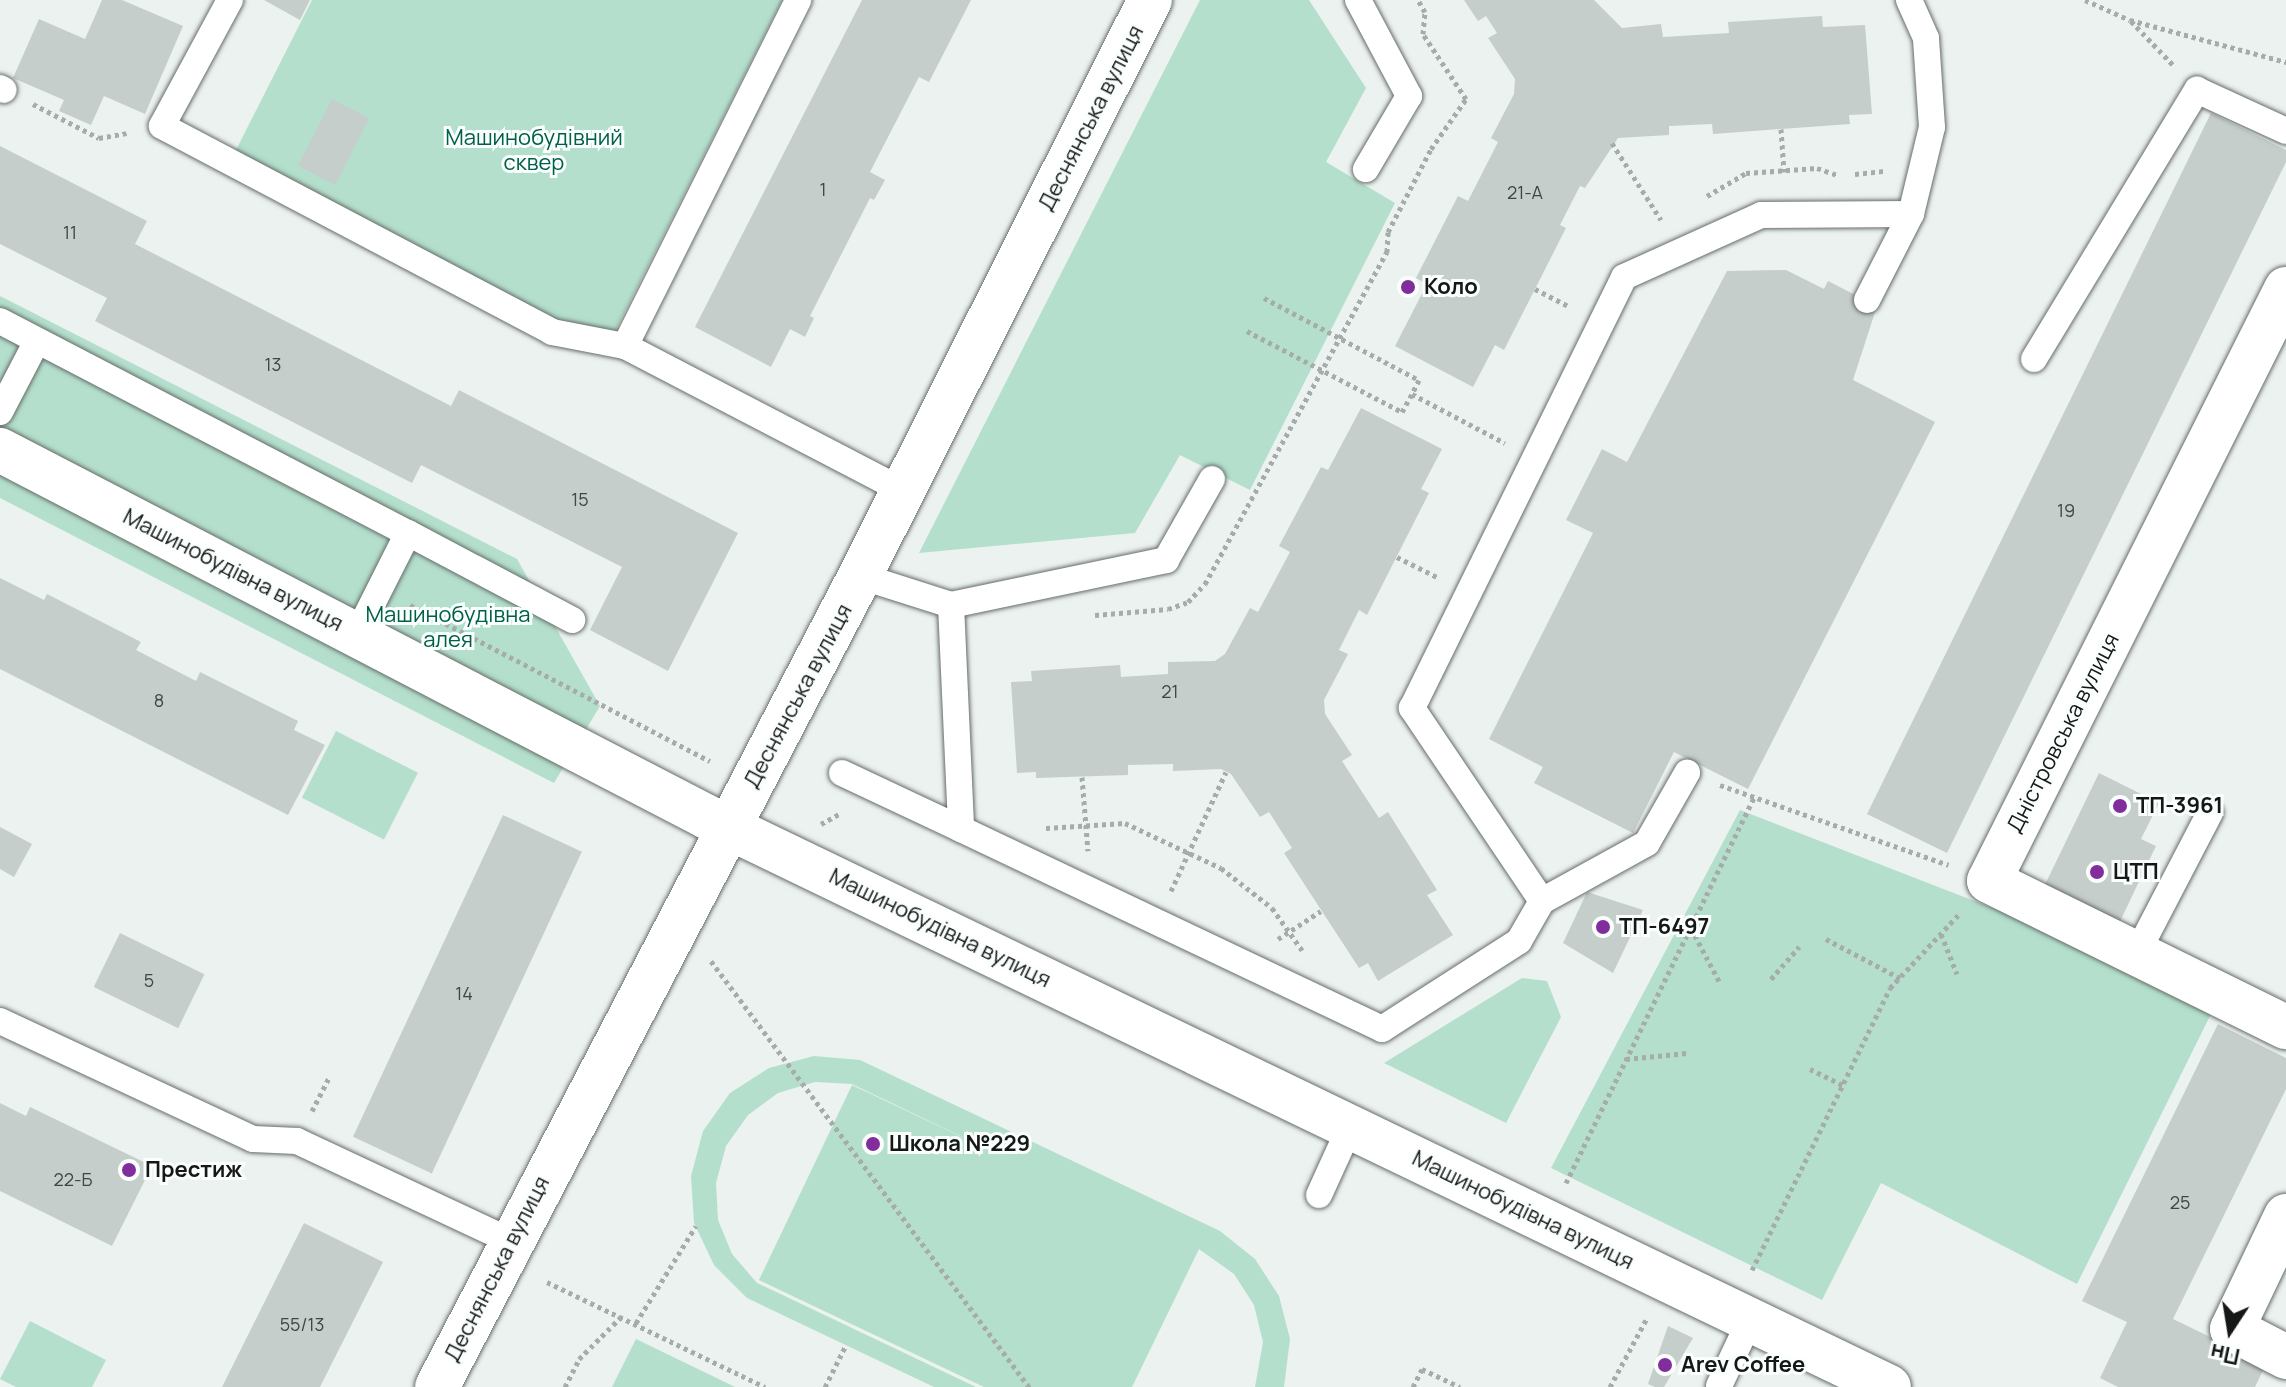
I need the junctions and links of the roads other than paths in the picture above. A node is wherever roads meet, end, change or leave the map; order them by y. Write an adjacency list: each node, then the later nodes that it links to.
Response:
1 (230, 0): 13 (lane)
2 (798, 0): 13 (lane)
3 (1150, 0): 18 (street, Деснянська вулиця)
4 (1358, 0): 7 (lane)
5 (1909, 0): 8 (lane)
6 (2286, 131): 14 (lane)
7 (1366, 169)
8 (1911, 214): 10 (lane); 29 (lane)
9 (2286, 289): 30 (street, Дністровська вулиця)
10 (1867, 300)
11 (0, 321): 12 (lane)
12 (37, 341): 15 (lane); 19 (lane)
13 (625, 346): 18 (lane)
14 (2034, 359)
15 (0, 412)
16 (0, 450): 23 (street, Машинобудівна вулиця)
17 (1212, 479): 21 (lane)
18 (903, 491): 20 (street, Деснянська вулиця)
19 (408, 533): 22 (lane); 23 (lane)
20 (860, 576): 21 (lane); 27 (street, Деснянська вулиця)
21 (951, 605): 28 (lane)
22 (572, 620)
23 (357, 634): 27 (street, Машинобудівна вулиця)
24 (842, 773): 28 (lane)
25 (1687, 773): 29 (lane)
26 (2210, 813): 30 (lane)
27 (729, 827): 33 (street, Машинобудівна вулиця); 36 (street, Деснянська вулиця)
28 (961, 829): 29 (lane)
29 (1542, 901)
30 (2137, 953): 32 (street)
31 (0, 1021): 36 (lane)
32 (2286, 1027)
33 (1350, 1127): 34 (lane); 37 (street, Машинобудівна вулиця)
34 (1319, 1195)
35 (2286, 1216): 38 (street)
36 (510, 1241): 40 (street, Деснянська вулиця)
37 (1741, 1315): 39 (lane); 41 (street, Машинобудівна вулиця)
38 (2286, 1357)
39 (1719, 1386)
40 (437, 1387)
41 (1889, 1387)

